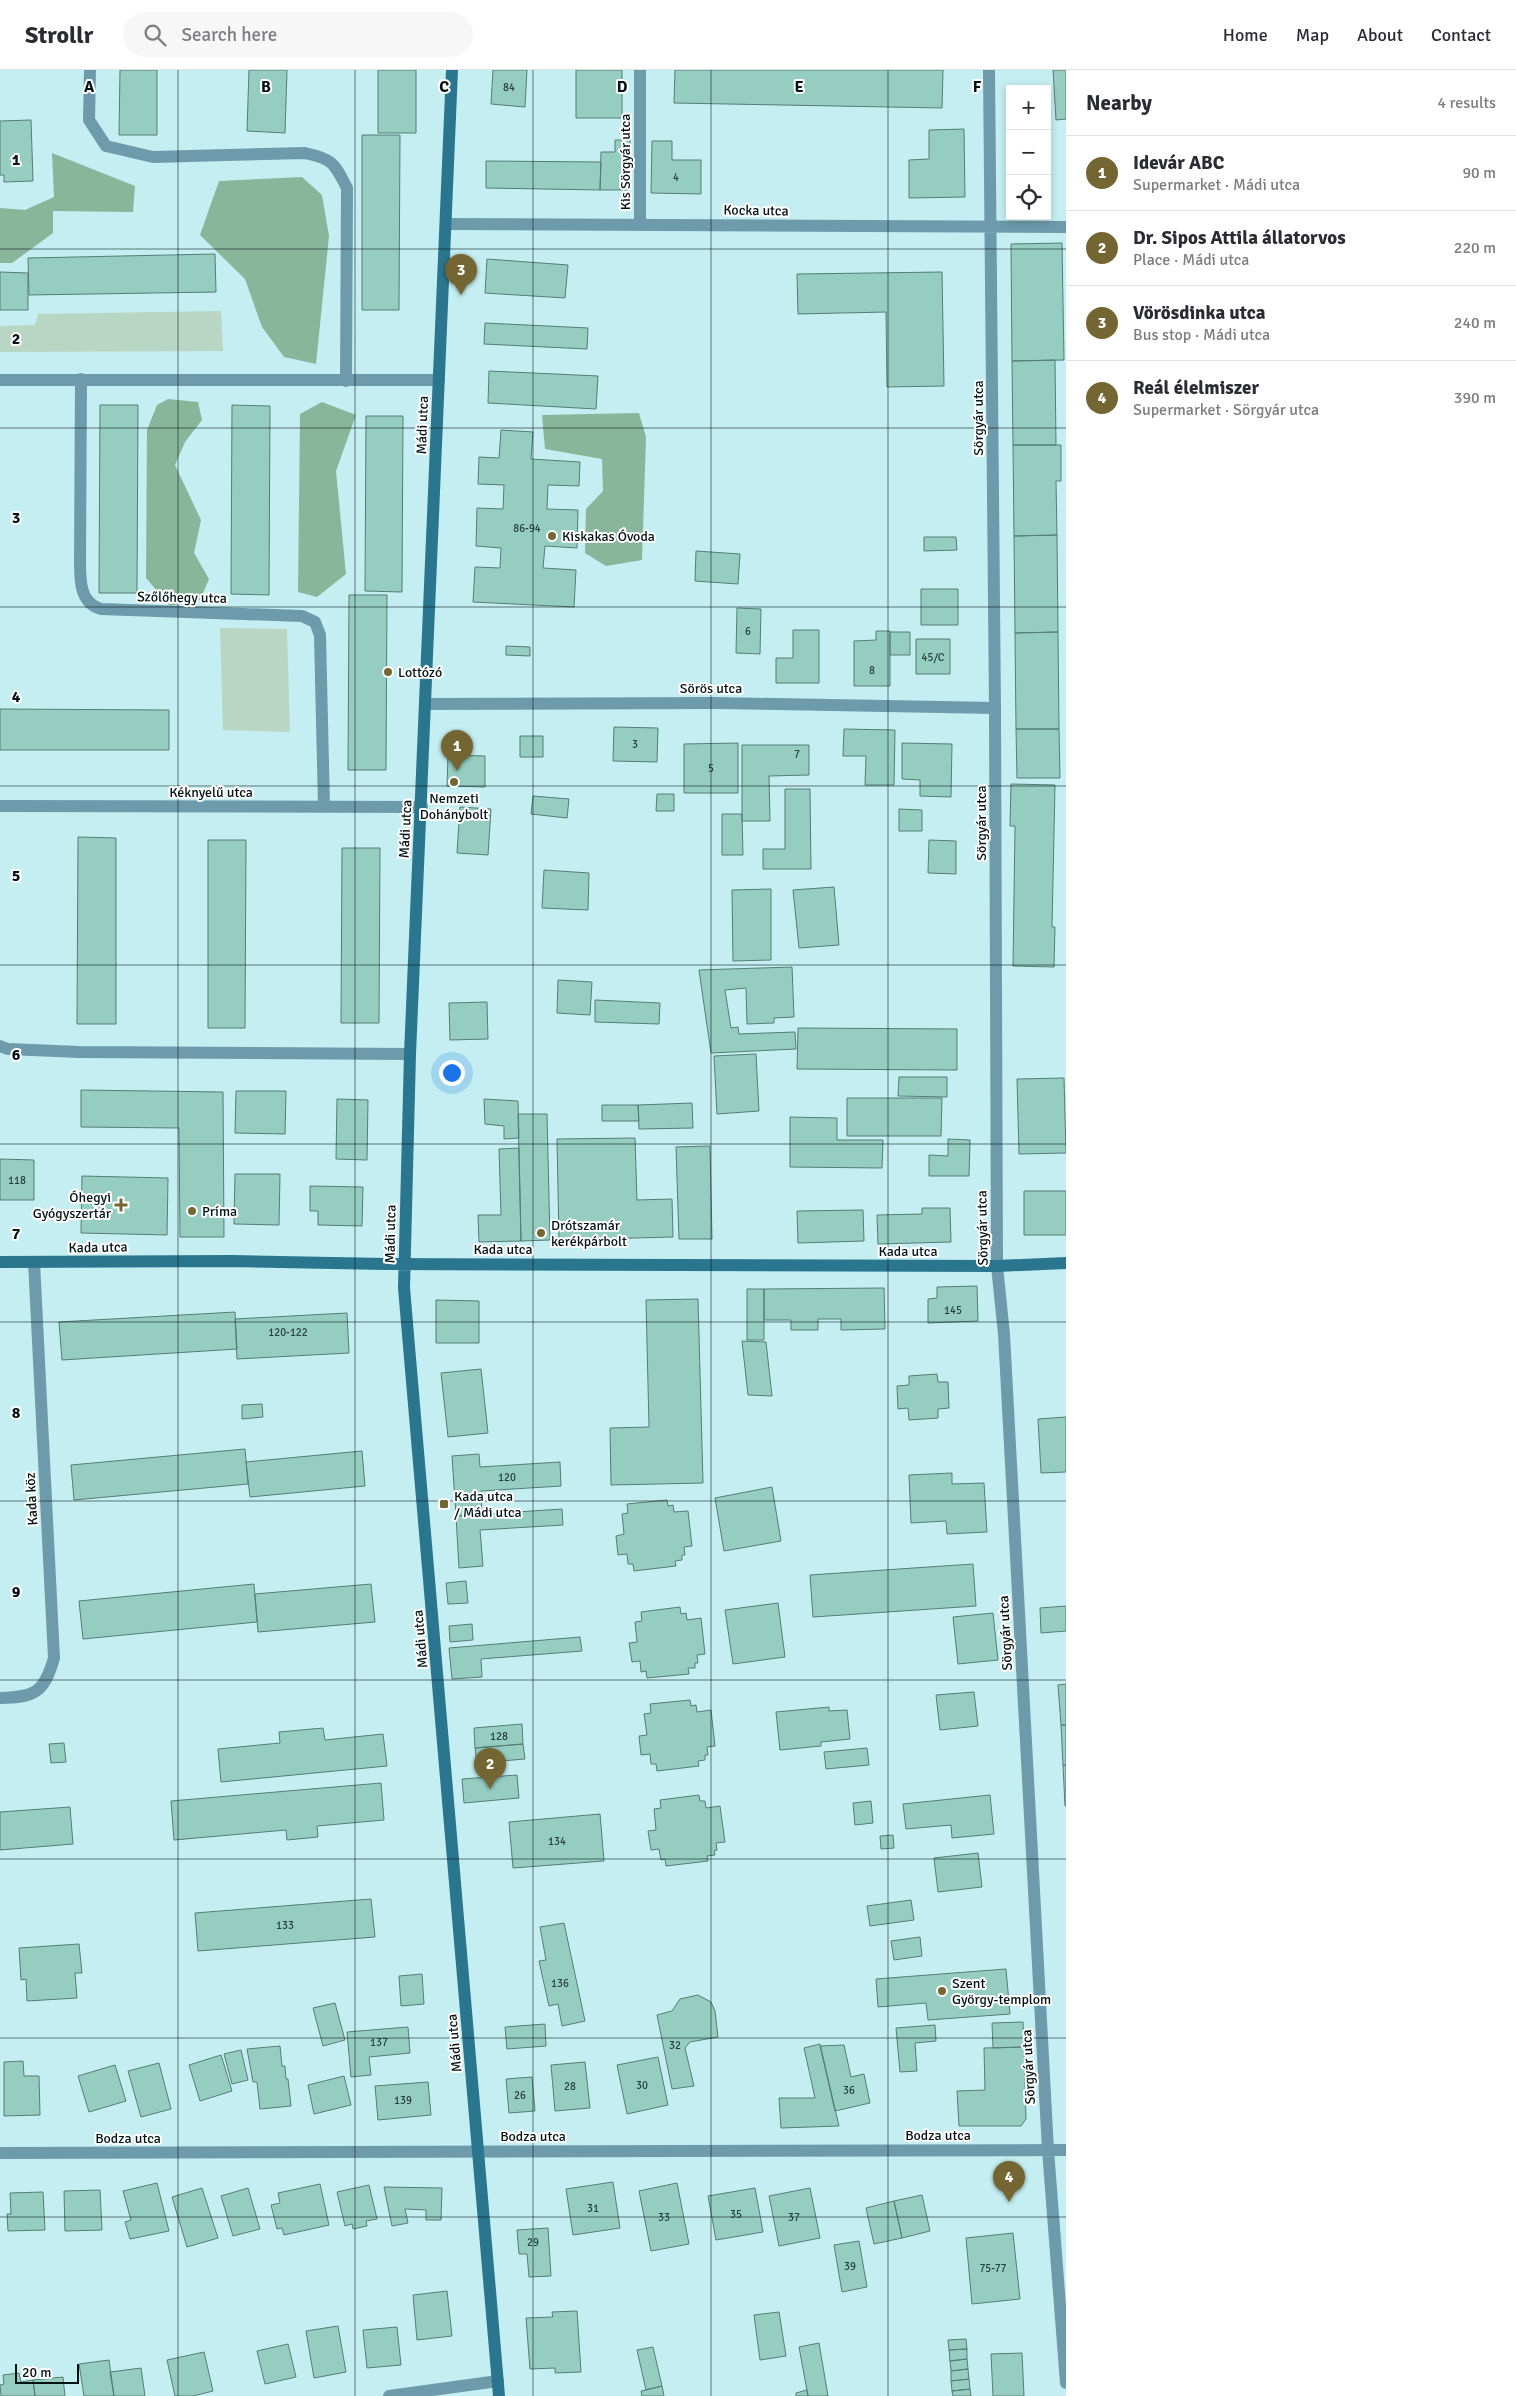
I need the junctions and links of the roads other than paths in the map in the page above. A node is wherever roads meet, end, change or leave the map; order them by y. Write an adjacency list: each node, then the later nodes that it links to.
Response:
1 (90, 70): 12 (street)
2 (452, 70): 5 (street, Mádi utca)
3 (640, 70): 6 (street, Kis Sörgyár utca)
4 (989, 70): 8 (street, Sörgyár utca)
5 (446, 224): 6 (street, Kocka utca); 11 (street, Mádi utca)
6 (640, 224): 8 (street, Kocka utca)
7 (1066, 226): 8 (street, Kocka utca)
8 (992, 227): 14 (street, Sörgyár utca)
9 (80, 379): 10 (street); 12 (street); 16 (street, Szőlőhegy utca)
10 (0, 380)
11 (439, 380): 12 (street); 13 (street, Mádi utca)
12 (346, 381)
13 (426, 704): 14 (street, Sörös utca); 17 (street, Mádi utca)
14 (996, 708): 24 (street, Sörgyár utca)
15 (0, 806): 16 (street, Kéknyelű utca)
16 (324, 807): 17 (street, Kéknyelű utca)
17 (422, 807): 19 (street, Mádi utca)
18 (0, 1046): 19 (street)
19 (410, 1054): 23 (street, Mádi utca)
20 (0, 1262): 21 (street, Kada utca)
21 (34, 1262): 23 (street, Kada utca); 25 (street, Kada köz)
22 (1066, 1263): 24 (street, Kada utca)
23 (404, 1264): 24 (street, Kada utca); 28 (street, Mádi utca)
24 (997, 1266): 26 (street, Sörgyár utca)
25 (0, 1698)
26 (1048, 2150): 27 (street, Bodza utca); 28 (street, Bodza utca); 31 (street, Sörgyár utca)
27 (1066, 2150)
28 (478, 2152): 29 (street, Bodza utca); 30 (street, Mádi utca)
29 (0, 2154)
30 (498, 2381): 32 (street); 33 (street, Mádi utca)
31 (1066, 2383)
32 (389, 2396)
33 (499, 2396)

